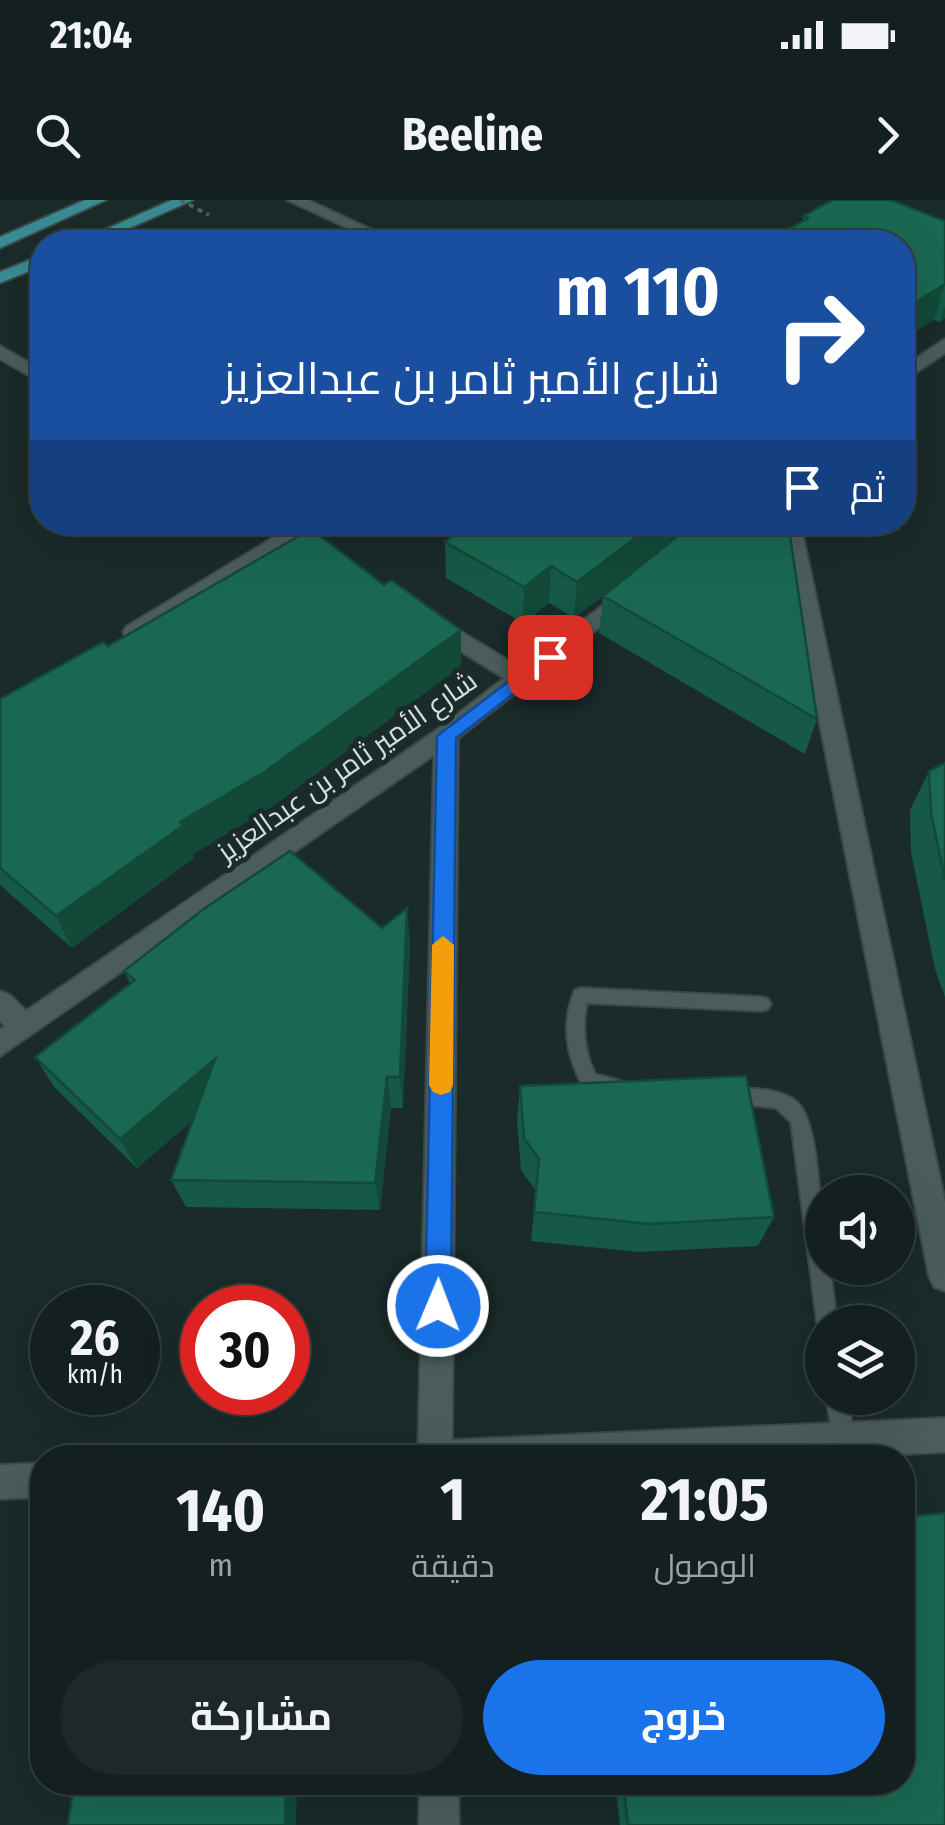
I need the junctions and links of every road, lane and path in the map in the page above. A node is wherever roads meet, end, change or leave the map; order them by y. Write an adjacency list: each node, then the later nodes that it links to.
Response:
1 (96, 200): 7 (main road)
2 (182, 200): 4 (path, bridge); 5 (main road)
3 (295, 200): 6 (street)
4 (209, 215)
5 (113, 230)
6 (363, 230)
7 (0, 239)
8 (30, 265): 9 (main road)
9 (0, 278)
10 (945, 344): 12 (street)
11 (0, 351): 13 (street)
12 (915, 367)
13 (30, 370)
14 (288, 535): 17 (street)
15 (304, 535): 17 (street)
16 (793, 535): 29 (street)
17 (299, 542): 20 (street)
18 (642, 583): 21 (street, شارع الأمير ثامر بن عبدالعزيز)
19 (406, 608): 21 (street)
20 (113, 645)
21 (522, 679): 22 (street, شارع الأمير ثامر بن عبدالعزيز)
22 (446, 736): 25 (street, شارع الأمير ثامر بن عبدالعزيز); 34 (street)
23 (0, 1002): 25 (street)
24 (762, 1004): 27 (lane)
25 (22, 1026): 26 (street, شارع الأمير ثامر بن عبدالعزيز)
26 (0, 1044)
27 (636, 1088)
28 (710, 1094): 30 (lane)
29 (945, 1276)
30 (825, 1305)
31 (840, 1415): 33 (lane)
32 (945, 1435): 33 (street)
33 (843, 1440): 35 (street)
34 (439, 1445)
35 (731, 1445)
36 (30, 1481): 37 (street)
37 (0, 1482)
38 (438, 1795): 39 (street)
39 (439, 1825)

